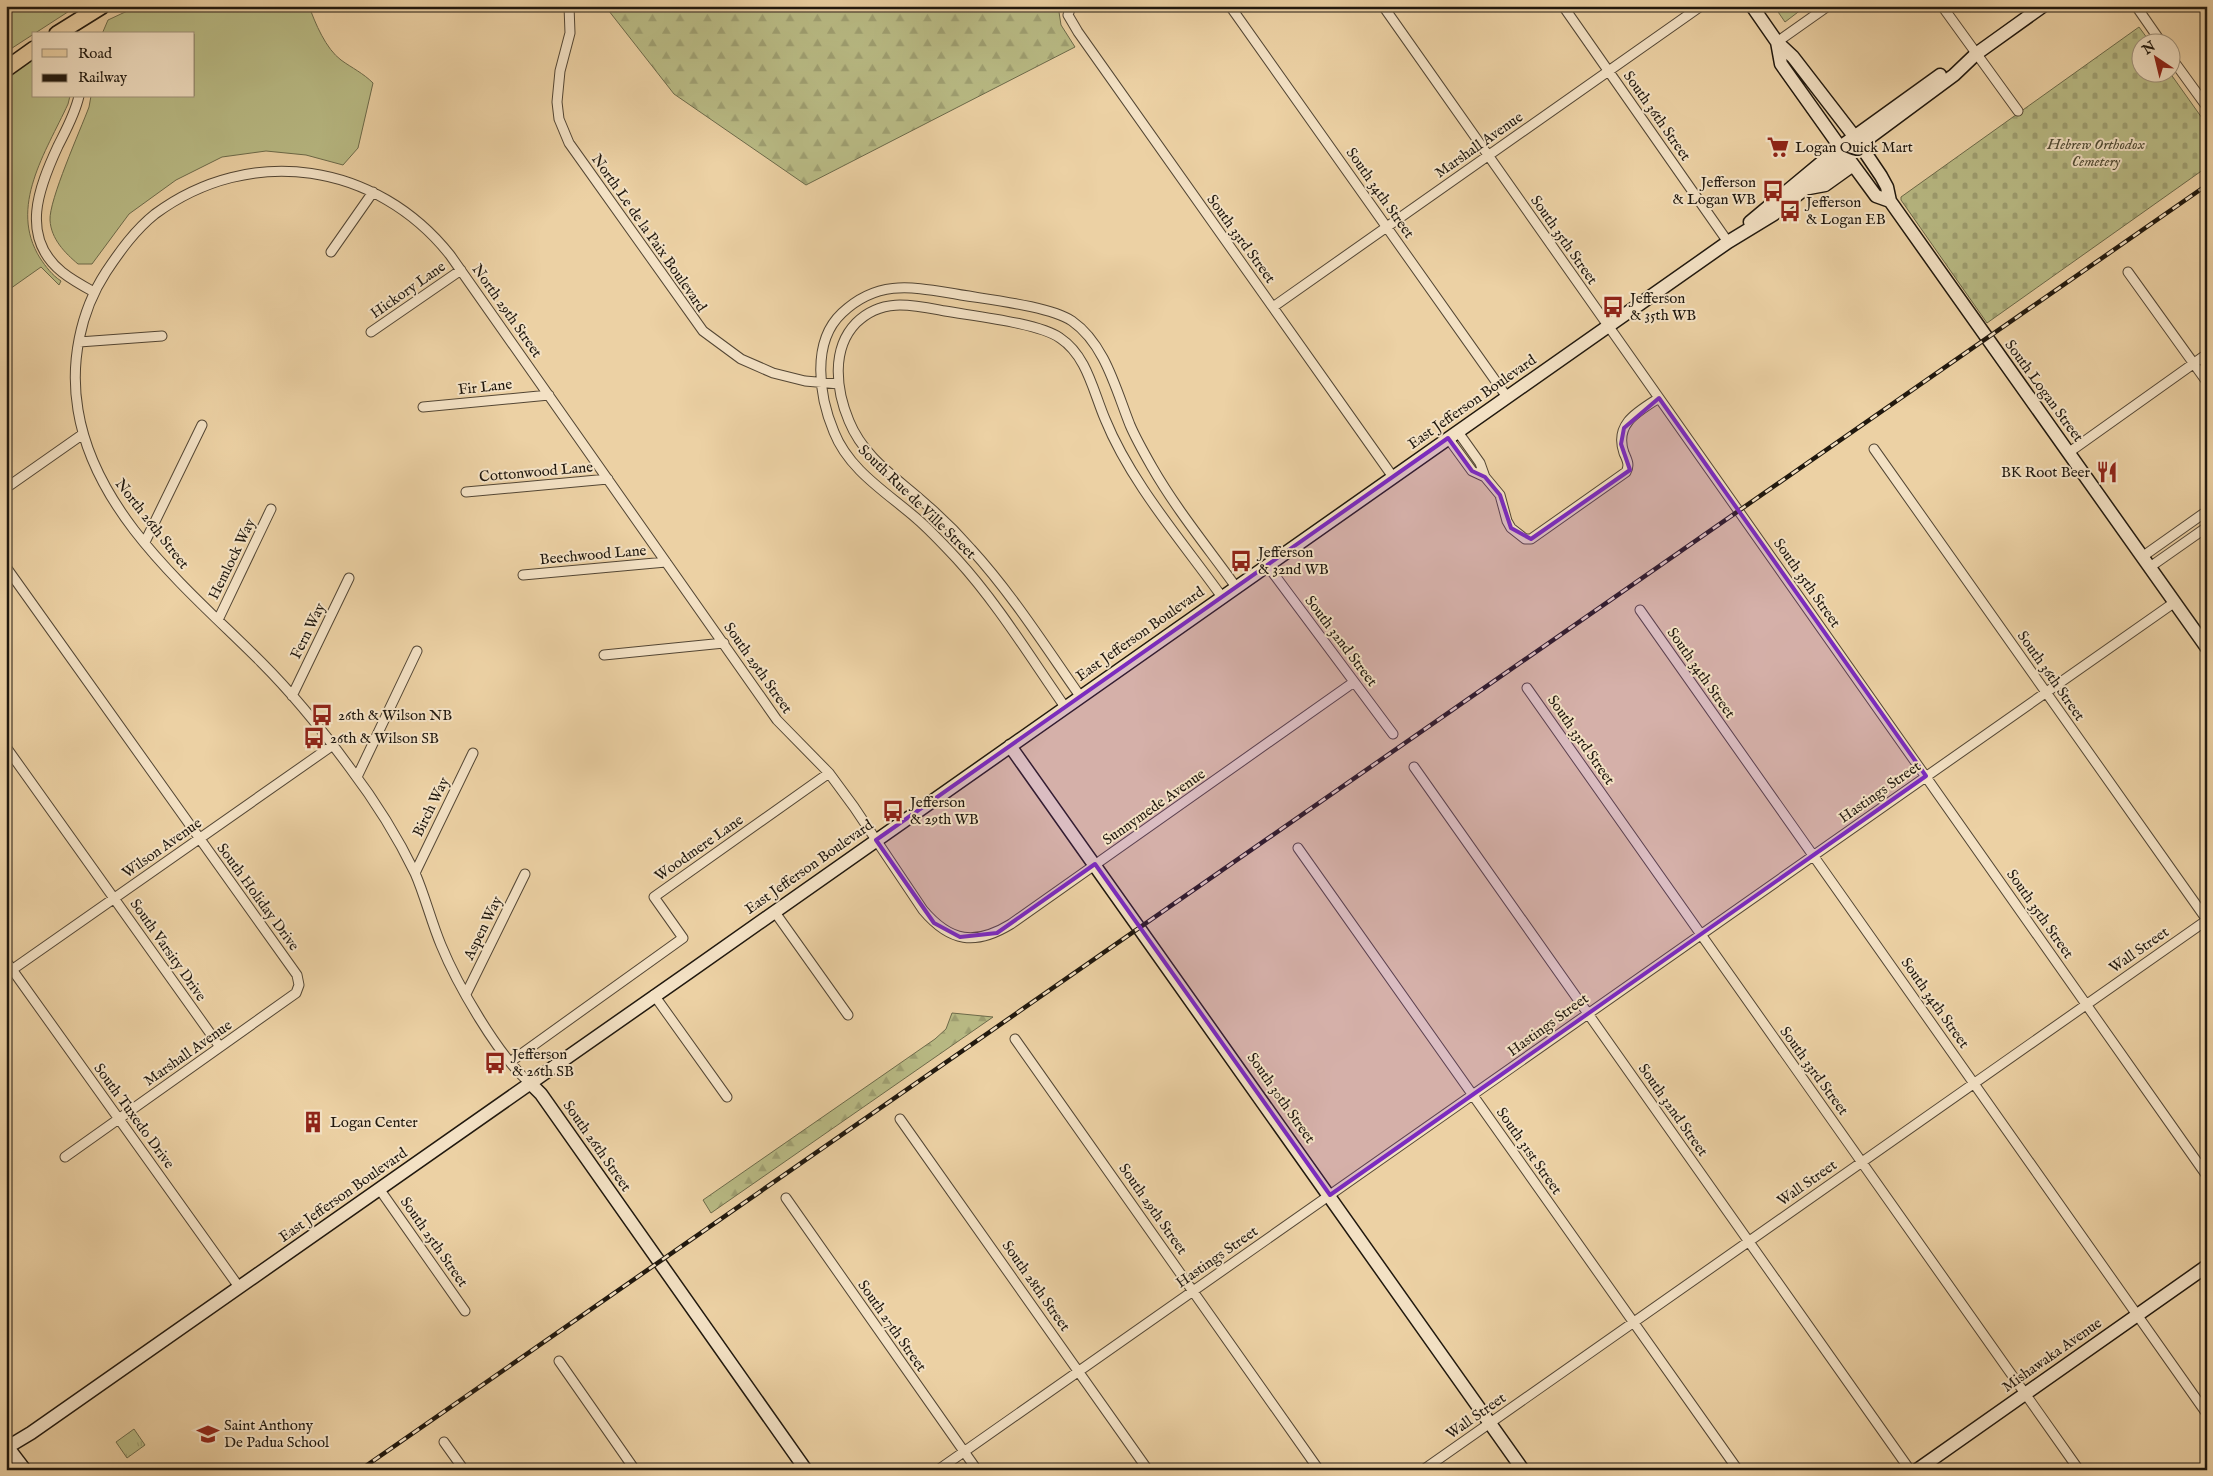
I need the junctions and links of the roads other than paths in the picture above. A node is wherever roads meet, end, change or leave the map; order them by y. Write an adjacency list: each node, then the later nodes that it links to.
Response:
1 (102, 6): 13 (main road)
2 (569, 6): 42 (street, North Le de la Paix Boulevard)
3 (1230, 6): 29 (street, South 34th Street)
4 (1383, 6): 25 (street, South 35th Street)
5 (1563, 6): 19 (street, South 36th Street)
6 (1701, 6): 19 (street, Marshall Avenue)
7 (1752, 6): 15 (street)
8 (1828, 6): 15 (street)
9 (1942, 6): 17 (street)
10 (2043, 6): 17 (street, East Jefferson Boulevard)
11 (2136, 6): 14 (street)
12 (1070, 11): 35 (street, South 33rd Street)
13 (61, 32)
14 (2154, 32)
15 (1777, 42): 24 (street, South Logan Street); 26 (street, South Logan Street)
16 (32, 50): 18 (main road)
17 (1976, 54): 23 (street); 24 (street, East Jefferson Boulevard)
18 (6, 69)
19 (1608, 70): 25 (street, Marshall Avenue); 30 (street, South 36th Street)
20 (2180, 70): 22 (street)
21 (77, 98): 34 (street)
22 (2206, 106)
23 (2018, 111)
24 (1857, 141): 26 (street, East Jefferson Boulevard); 28 (street, South Logan Street)
25 (1487, 155): 29 (street, Marshall Avenue); 36 (street, South 35th Street)
26 (1846, 156): 28 (street, South Logan Street); 30 (street, East Jefferson Boulevard); 30 (street, East Jefferson Boulevard)
27 (373, 192): 31 (street); 32 (street, North 29th Street); 34 (street, North 29th Street)
28 (1890, 201): 53 (street, South Logan Street)
29 (1386, 226): 35 (street, Marshall Avenue); 46 (street, South 34th Street)
30 (1728, 242): 36 (street, East Jefferson Boulevard)
31 (331, 252)
32 (461, 270): 37 (street, Hickory Lane); 45 (street, North 29th Street)
33 (2128, 272): 41 (street)
34 (94, 292): 39 (street, North 26th Street)
35 (1272, 307): 54 (street, South 33rd Street)
36 (1608, 326): 46 (street, East Jefferson Boulevard); 47 (street, South 35th Street)
37 (372, 332)
38 (162, 336): 39 (street)
39 (79, 342): 50 (street, North 26th Street)
40 (2207, 354): 41 (street)
41 (2194, 363): 43 (street); 53 (street)
42 (822, 382): 44 (street, North Le de la Paix Boulevard); 68 (street, South Rue de Ville Street); 82 (street, South Rue de Ville Street)
43 (2207, 382)
44 (839, 384): 69 (street, South Rue de Ville Street); 81 (street, South Rue de Ville Street)
45 (549, 395): 48 (street, Fir Lane); 55 (street, South 29th Street)
46 (1507, 397): 51 (street, East Jefferson Boulevard)
47 (1659, 398): 51 (street); 90 (street, South 35th Street)
48 (423, 407)
49 (202, 425): 61 (street)
50 (83, 434): 56 (street); 61 (street, North 26th Street)
51 (1453, 435): 54 (street, East Jefferson Boulevard)
52 (1874, 449): 79 (street, South 36th Street)
53 (2068, 453): 63 (street, South Logan Street)
54 (1393, 477): 64 (street, East Jefferson Boulevard)
55 (608, 479): 57 (street, Cottonwood Lane); 62 (street, South 29th Street)
56 (6, 488)
57 (466, 492)
58 (272, 509): 72 (street, Hemlock Way)
59 (2207, 511): 63 (street)
60 (2207, 527): 63 (street)
61 (145, 542): 72 (street, North 26th Street)
62 (666, 562): 66 (street, Beechwood Lane); 73 (street, South 29th Street)
63 (2146, 562): 70 (street, South Logan Street)
64 (1267, 565): 68 (street, East Jefferson Boulevard); 77 (street, South 32nd Street)
65 (6, 568): 92 (street, South Holiday Drive)
66 (523, 575)
67 (349, 578): 80 (street, Fern Way)
68 (1236, 587): 69 (street, East Jefferson Boulevard)
69 (1222, 597): 81 (street, East Jefferson Boulevard)
70 (2175, 602): 74 (street, South Logan Street); 79 (street, Hastings Street)
71 (1640, 610): 95 (street, South 34th Street)
72 (218, 620): 80 (street, South 26th Street)
73 (724, 643): 76 (street); 89 (street, South 29th Street)
74 (2207, 648)
75 (417, 651): 91 (street)
76 (604, 656)
77 (1354, 682): 83 (street, South 32nd Street); 96 (street, Sunnymede Avenue)
78 (1527, 688): 102 (street, South 33rd Street)
79 (2046, 692): 90 (street, Hastings Street); 101 (street, South 36th Street)
80 (292, 696): 84 (street, South 26th Street)
81 (1080, 696): 82 (street, East Jefferson Boulevard)
82 (1065, 707): 85 (street, East Jefferson Boulevard)
83 (1393, 734)
84 (333, 745): 91 (street, South 26th Street); 92 (street, Wilson Avenue)
85 (1010, 746): 93 (street, East Jefferson Boulevard); 96 (street, South 30th Street)
86 (6, 748): 99 (street, South Varsity Drive)
87 (473, 753): 97 (street, Birch Way)
88 (1414, 767): 110 (street, South 32nd Street)
89 (829, 773): 93 (street, South 29th Street); 114 (street, Woodmere Lane)
90 (1926, 776): 95 (street, Hastings Street); 109 (street, South 35th Street)
91 (357, 777): 97 (street, South 26th Street)
92 (199, 838): 99 (street, Wilson Avenue); 106 (street, South Holiday Drive)
93 (876, 840): 100 (street, East Jefferson Boulevard); 103 (street, South 29th Street)
94 (1298, 848): 117 (street, South 31st Street)
95 (1814, 855): 102 (street, Hastings Street); 115 (street, South 34th Street)
96 (1096, 864): 103 (street, Sunnymede Avenue); 125 (street, South 30th Street)
97 (415, 874): 107 (street, South 26th Street)
98 (524, 874): 107 (street, Aspen Way)
99 (114, 898): 105 (street, Wilson Avenue); 113 (street, South Varsity Drive)
100 (774, 911): 108 (street, East Jefferson Boulevard); 111 (street)
101 (2207, 920): 109 (street, Wall Street)
102 (1701, 934): 110 (street, Hastings Street); 122 (street, South 33rd Street)
103 (963, 938)
104 (6, 961): 105 (street, South Tuxedo Drive)
105 (9, 972): 119 (street, South Tuxedo Drive)
106 (299, 985): 113 (street, Marshall Avenue)
107 (466, 994): 114 (street, South 26th Street)
108 (654, 995): 116 (street, East Jefferson Boulevard); 118 (street)
109 (2087, 1004): 115 (street, Wall Street); 123 (street, South 35th Street)
110 (1588, 1013): 117 (street, Hastings Street); 127 (street, South 32nd Street)
111 (848, 1016)
112 (1015, 1039): 130 (street, South 29th Street)
113 (220, 1047): 119 (street, Marshall Avenue)
114 (510, 1062): 116 (street, South 26th Street)
115 (1974, 1082): 122 (street, Wall Street); 132 (street, South 34th Street)
116 (530, 1083): 124 (street, East Jefferson Boulevard); 145 (street, South 26th Street)
117 (1473, 1095): 125 (street, Hastings Street); 133 (street, South 31st Street)
118 (727, 1097)
119 (118, 1118): 121 (street, Marshall Avenue); 129 (street, South Tuxedo Drive)
120 (900, 1119): 135 (street, South 28th Street)
121 (65, 1156)
122 (1861, 1162): 127 (street, Wall Street); 136 (street, South 33rd Street)
123 (2207, 1176)
124 (380, 1190): 129 (street, East Jefferson Boulevard); 131 (street, South 25th Street)
125 (1330, 1195): 130 (street, Hastings Street); 138 (street, South 30th Street)
126 (786, 1198): 141 (street, South 27th Street)
127 (1749, 1241): 133 (street, Wall Street); 153 (street, South 32nd Street)
128 (2207, 1266): 132 (street, Mishawaka Avenue)
129 (239, 1287): 140 (street, East Jefferson Boulevard)
130 (1194, 1290): 135 (street, Hastings Street); 149 (street, South 29th Street)
131 (465, 1311)
132 (2137, 1315): 136 (street, Mishawaka Avenue); 137 (street, South 34th Street)
133 (1633, 1322): 138 (street, Wall Street); 152 (street, South 31st Street)
134 (559, 1361): 144 (street)
135 (1079, 1372): 141 (street, Hastings Street); 148 (street, South 28th Street)
136 (2025, 1394): 154 (street, Mishawaka Avenue); 155 (street, South 33rd Street)
137 (2207, 1414)
138 (1490, 1423): 150 (street, Wall Street); 151 (street, South 30th Street)
139 (444, 1442): 143 (street)
140 (7, 1447): 142 (street)
141 (964, 1452): 146 (street, Hastings Street); 147 (street, South 27th Street)
142 (25, 1470)
143 (464, 1470)
144 (635, 1470)
145 (806, 1470)
146 (938, 1470)
147 (977, 1470)
148 (1148, 1470)
149 (1319, 1470)
150 (1424, 1470)
151 (1523, 1470)
152 (1738, 1470)
153 (1910, 1470)
154 (1916, 1470)
155 (2079, 1470)

